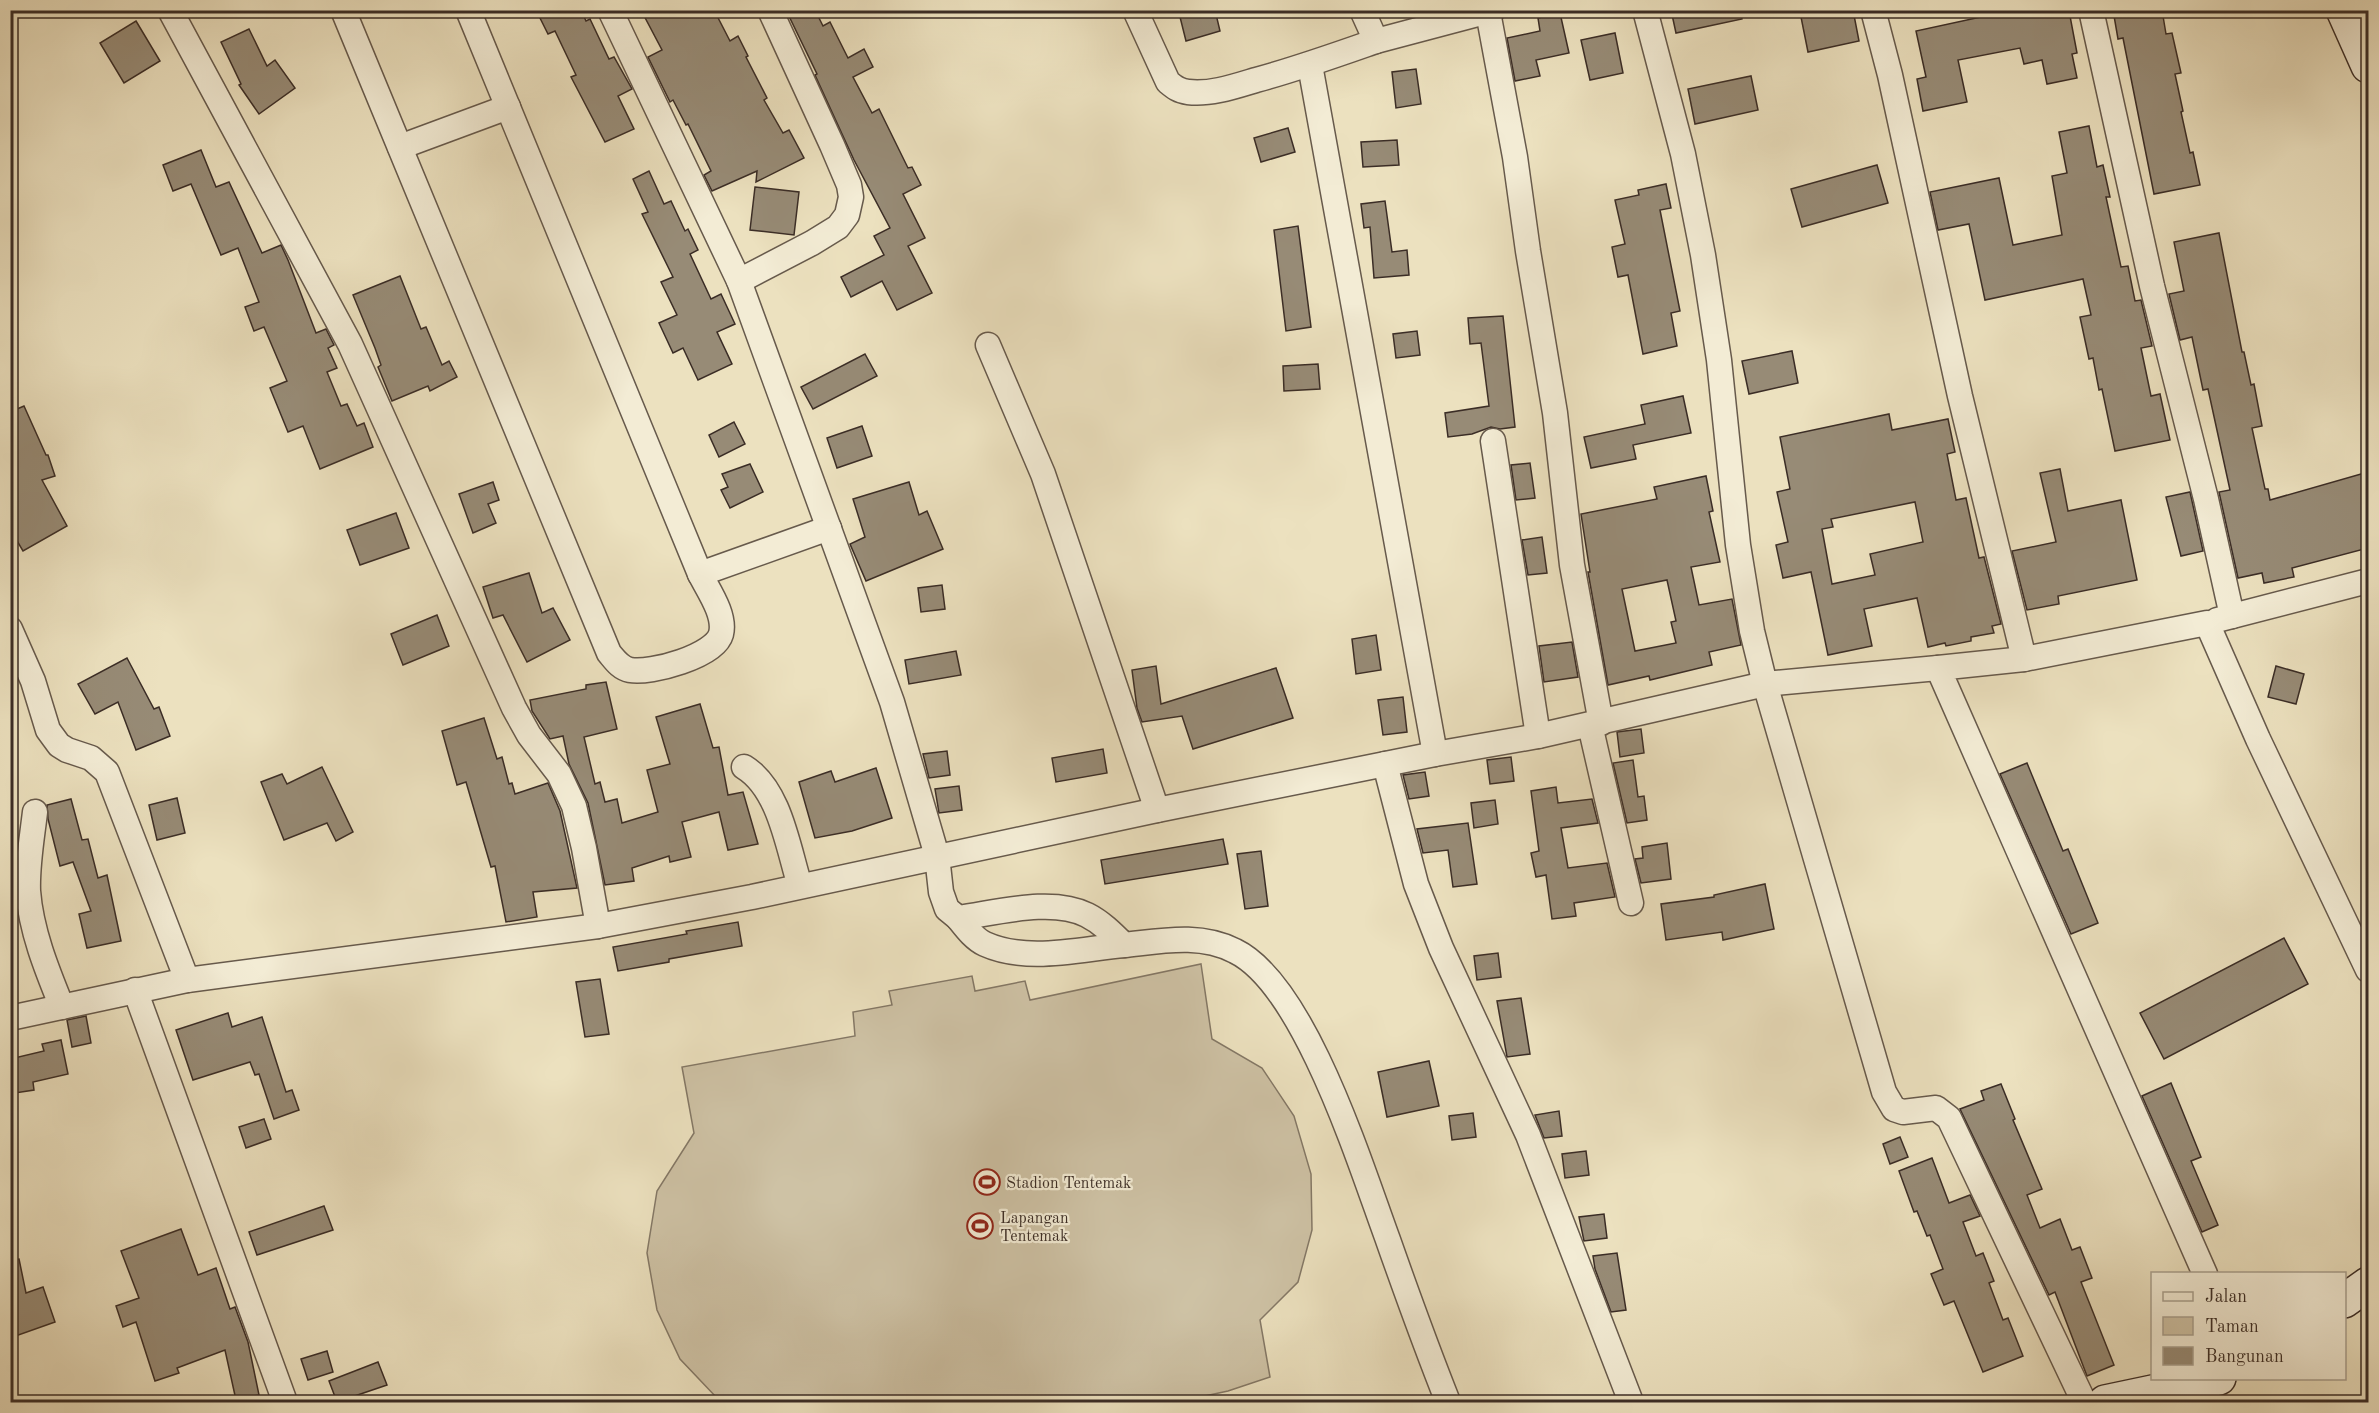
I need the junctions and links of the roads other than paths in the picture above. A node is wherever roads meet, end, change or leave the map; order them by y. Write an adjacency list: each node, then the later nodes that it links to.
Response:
1 (170, 10): 41 (street)
2 (343, 10): 17 (street)
3 (468, 10): 16 (street)
4 (610, 10): 18 (street)
5 (770, 10): 18 (street)
6 (1135, 10): 14 (street)
7 (1362, 10): 13 (street)
8 (1646, 10): 29 (street)
9 (1873, 10): 27 (street)
10 (2091, 10): 24 (street)
11 (2343, 10): 15 (street)
12 (1490, 11): 13 (street); 30 (street)
13 (1376, 41): 14 (street)
14 (1310, 65): 32 (street)
15 (2368, 66)
16 (508, 107): 17 (street); 22 (street)
17 (400, 147): 22 (street)
18 (739, 281): 21 (street)
19 (988, 345): 35 (street)
20 (1493, 441): 31 (street)
21 (829, 528): 22 (street); 37 (street)
22 (700, 574)
23 (2368, 581): 24 (street)
24 (2232, 616): 25 (street)
25 (2207, 623): 27 (street); 43 (street)
26 (10, 629): 44 (street)
27 (2024, 659): 28 (street)
28 (1938, 668): 29 (street); 48 (street)
29 (1765, 684): 30 (street); 55 (street)
30 (1595, 724): 31 (street); 39 (street)
31 (1538, 736): 32 (street)
32 (1435, 754): 33 (street)
33 (1385, 764): 35 (street); 54 (street)
34 (744, 766): 38 (street)
35 (1157, 810): 37 (street)
36 (35, 812): 46 (street)
37 (937, 856): 38 (street); 40 (street)
38 (800, 886): 41 (street)
39 (1631, 903)
40 (958, 918): 42 (street); 42 (street)
41 (598, 926): 44 (street)
42 (1124, 945): 53 (street)
43 (2368, 970)
44 (187, 980): 45 (street)
45 (135, 990): 46 (street); 52 (street)
46 (62, 1007): 47 (street)
47 (10, 1018)
48 (2204, 1272)
49 (2368, 1284): 50 (street)
50 (2346, 1300)
51 (2210, 1380): 56 (street)
52 (285, 1402)
53 (1448, 1402)
54 (1631, 1402)
55 (2084, 1402)
56 (2105, 1402)

